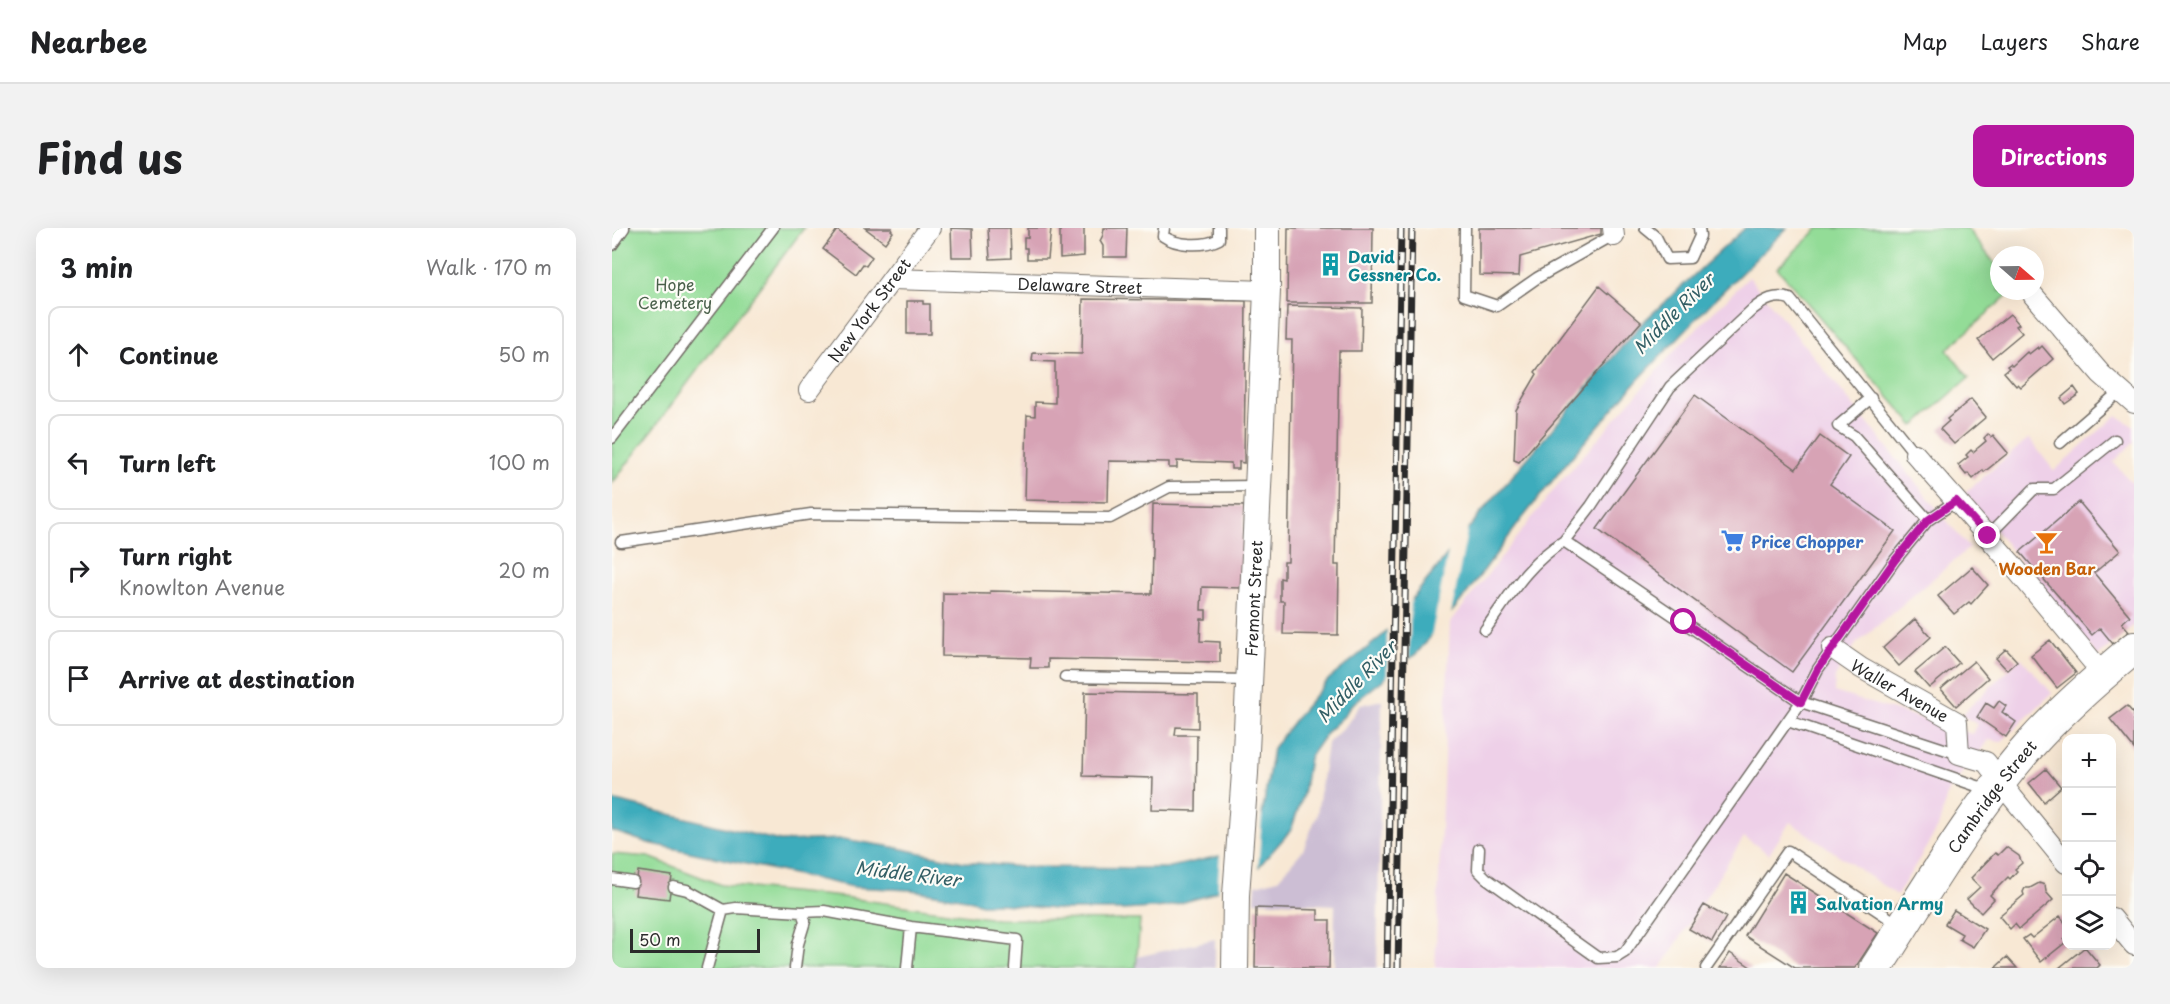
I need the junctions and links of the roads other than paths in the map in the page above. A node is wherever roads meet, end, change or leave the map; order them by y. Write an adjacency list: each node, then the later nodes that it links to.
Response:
1 (624, 228): 11 (lane)
2 (773, 228): 18 (lane)
3 (930, 228): 12 (street, New York Street)
4 (1164, 228): 5 (lane)
5 (1219, 228)
6 (1268, 228): 13 (street, Fremont Street)
7 (1465, 228): 10 (lane)
8 (1645, 228): 9 (lane)
9 (1699, 228)
10 (1616, 231)
11 (612, 245)
12 (892, 279): 13 (street, Delaware Street); 15 (street, New York Street)
13 (1267, 291): 22 (street, Fremont Street)
14 (2038, 300): 16 (street)
15 (809, 390)
16 (2127, 397): 20 (lane)
17 (1871, 398): 21 (lane); 24 (lane); 26 (lane)
18 (614, 431)
19 (2115, 440): 25 (lane)
20 (2060, 442)
21 (1916, 454): 23 (street)
22 (1258, 486): 27 (lane); 33 (street, Fremont Street)
23 (1956, 501): 24 (lane); 25 (street)
24 (1928, 520): 29 (lane)
25 (1988, 536): 31 (street)
26 (1564, 541): 28 (lane); 34 (lane)
27 (621, 542)
28 (1485, 630)
29 (1832, 648): 34 (lane); 36 (street, Waller Avenue)
30 (2134, 648): 31 (main road, Cambridge Street)
31 (2103, 674): 37 (main road, Cambridge Street)
32 (1065, 677): 33 (lane)
33 (1249, 681): 53 (street, Fremont Street)
34 (1801, 702): 35 (lane); 36 (lane)
35 (1788, 721): 37 (lane); 38 (lane)
36 (1959, 754): 37 (street)
37 (2001, 782): 39 (street); 47 (main road, Cambridge Street)
38 (1479, 849)
39 (2062, 857)
40 (612, 879): 41 (lane)
41 (633, 882)
42 (674, 887): 43 (lane)
43 (723, 910): 44 (lane); 49 (lane)
44 (802, 912): 46 (lane); 50 (lane)
45 (2116, 923): 48 (street)
46 (911, 927): 51 (lane); 52 (lane)
47 (1901, 927): 54 (lane); 55 (main road, Cambridge Street)
48 (2134, 945)
49 (707, 968)
50 (795, 968)
51 (907, 968)
52 (1015, 968)
53 (1235, 968)
54 (1706, 968)
55 (1876, 968)

